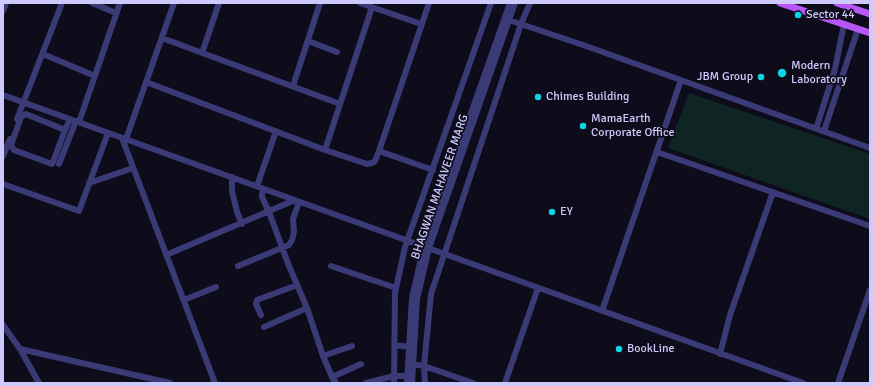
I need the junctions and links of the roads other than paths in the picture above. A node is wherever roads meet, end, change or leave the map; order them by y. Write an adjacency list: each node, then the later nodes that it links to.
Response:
1 (6, 3): 17 (street)
2 (62, 3): 30 (street)
3 (92, 3): 18 (street)
4 (120, 3): 18 (street)
5 (174, 3): 26 (street)
6 (219, 3): 28 (street)
7 (320, 3): 27 (street)
8 (360, 3): 16 (street)
9 (429, 3): 21 (street)
10 (491, 3): 52 (street)
11 (510, 3): 64 (street, BHAGWAN MAHAVEER MARG)
12 (515, 3): 20 (street, BHAGWAN MAHAVEER MARG)
13 (530, 3): 22 (street)
14 (780, 3): 23 (main road)
15 (837, 3): 19 (main road)
16 (372, 7): 21 (street); 37 (street)
17 (3, 11)
18 (116, 12): 31 (street)
19 (870, 14)
20 (509, 20): 22 (street); 64 (street, BHAGWAN MAHAVEER MARG)
21 (422, 24): 47 (street)
22 (521, 24): 32 (street); 66 (street)
23 (844, 24): 24 (main road); 39 (street)
24 (864, 31): 25 (main road); 42 (street)
25 (870, 36)
26 (162, 38): 28 (street); 33 (street)
27 (308, 41): 29 (street); 34 (street)
28 (202, 52): 34 (street)
29 (337, 52)
30 (43, 54): 31 (street); 36 (street)
31 (95, 76): 38 (street)
32 (682, 80): 39 (street); 48 (street)
33 (146, 82): 41 (street); 44 (street)
34 (293, 86): 37 (street)
35 (3, 95): 36 (street)
36 (24, 102): 38 (street); 49 (street)
37 (340, 104): 46 (street)
38 (75, 121): 40 (street); 43 (street); 50 (street)
39 (816, 129): 42 (street)
40 (66, 130): 40 (street)
41 (276, 131): 46 (street); 56 (street)
42 (824, 131): 45 (street)
43 (108, 133): 44 (street); 54 (street)
44 (124, 138): 51 (street); 53 (street)
45 (870, 148)
46 (325, 150): 47 (street)
47 (379, 151): 52 (street)
48 (657, 152): 58 (street); 77 (street)
49 (3, 156)
50 (59, 164)
51 (133, 168): 54 (street); 67 (street)
52 (433, 170): 63 (street)
53 (232, 177): 56 (street); 61 (street)
54 (89, 183): 55 (street)
55 (3, 184)
56 (257, 186): 57 (street)
57 (264, 189): 59 (street); 60 (street)
58 (773, 192): 62 (street); 85 (street)
59 (297, 201): 60 (street); 63 (street); 65 (street)
60 (269, 212): 61 (street); 65 (street)
61 (242, 224): 67 (street)
62 (870, 226)
63 (408, 241): 64 (street); 72 (street)
64 (426, 247): 66 (street); 83 (street, BHAGWAN MAHAVEER MARG); 88 (street, BHAGWAN MAHAVEER MARG)
65 (282, 248): 68 (street); 70 (street)
66 (444, 254): 73 (street); 89 (street)
67 (166, 255): 75 (street)
68 (238, 266)
69 (331, 266): 72 (street)
70 (297, 285): 76 (street); 78 (street)
71 (216, 287): 75 (street)
72 (396, 288): 81 (street)
73 (538, 288): 77 (street); 104 (street)
74 (870, 290): 106 (street)
75 (184, 300): 96 (street)
76 (307, 308): 80 (street); 86 (street)
77 (602, 311): 85 (street)
78 (261, 315)
79 (3, 325): 84 (street)
80 (264, 327)
81 (395, 345): 83 (street); 90 (street)
82 (352, 346): 86 (street)
83 (409, 347): 91 (street, BHAGWAN MAHAVEER MARG)
84 (20, 349): 93 (street); 94 (street)
85 (720, 354): 105 (street)
86 (323, 356): 92 (street)
87 (361, 364): 92 (street)
88 (413, 364): 89 (street); 101 (street, BHAGWAN MAHAVEER MARG)
89 (424, 366): 102 (street); 103 (street)
90 (394, 376): 91 (street); 98 (street); 99 (street)
91 (407, 376): 100 (street, BHAGWAN MAHAVEER MARG)
92 (332, 377): 97 (street)
93 (139, 380): 95 (street)
94 (39, 383)
95 (170, 383)
96 (216, 383)
97 (336, 383)
98 (366, 383)
99 (394, 383)
100 (407, 383)
101 (412, 383)
102 (425, 383)
103 (473, 383)
104 (505, 383)
105 (803, 383)
106 (838, 383)

